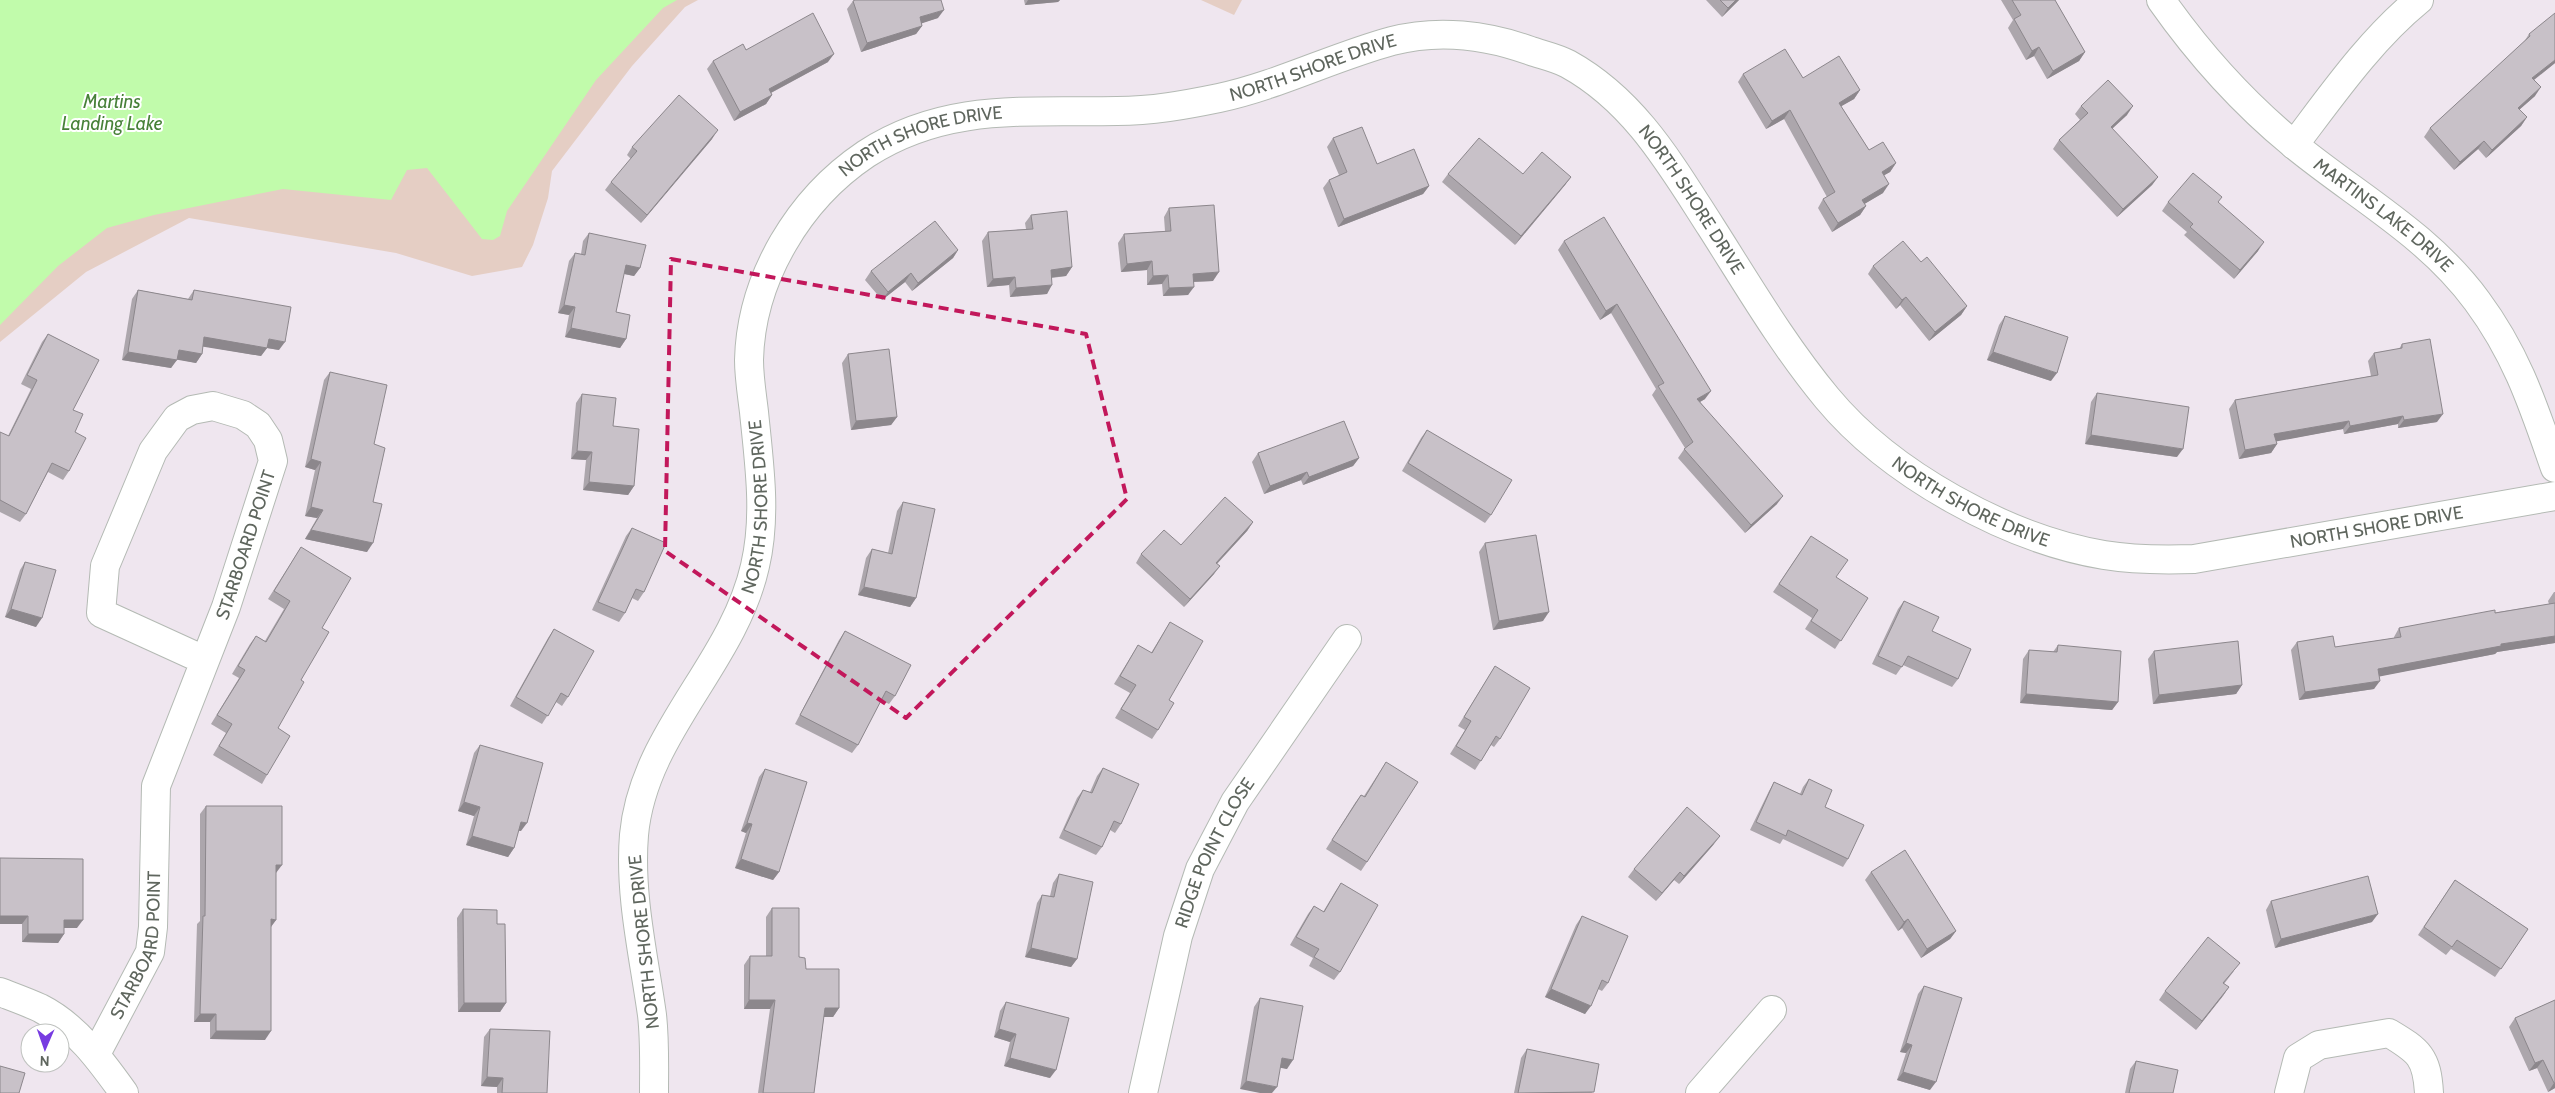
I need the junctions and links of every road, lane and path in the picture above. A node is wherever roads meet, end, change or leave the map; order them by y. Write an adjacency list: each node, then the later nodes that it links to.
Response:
1 (2161, 0): 3 (street, MARTINS LAKE DRIVE)
2 (2419, 0): 3 (street)
3 (2294, 145): 4 (street, MARTINS LAKE DRIVE)
4 (2555, 468)
5 (2555, 496): 12 (street, NORTH SHORE DRIVE)
6 (1347, 639): 13 (street, RIDGE POINT CLOSE)
7 (204, 660): 7 (street, STARBOARD POINT); 10 (street, STARBOARD POINT)
8 (0, 992): 10 (street)
9 (1772, 1010): 14 (street)
10 (96, 1054): 11 (street)
11 (124, 1093)
12 (654, 1093)
13 (1143, 1093)
14 (1700, 1093)
15 (2289, 1093): 16 (street)
16 (2429, 1093)

